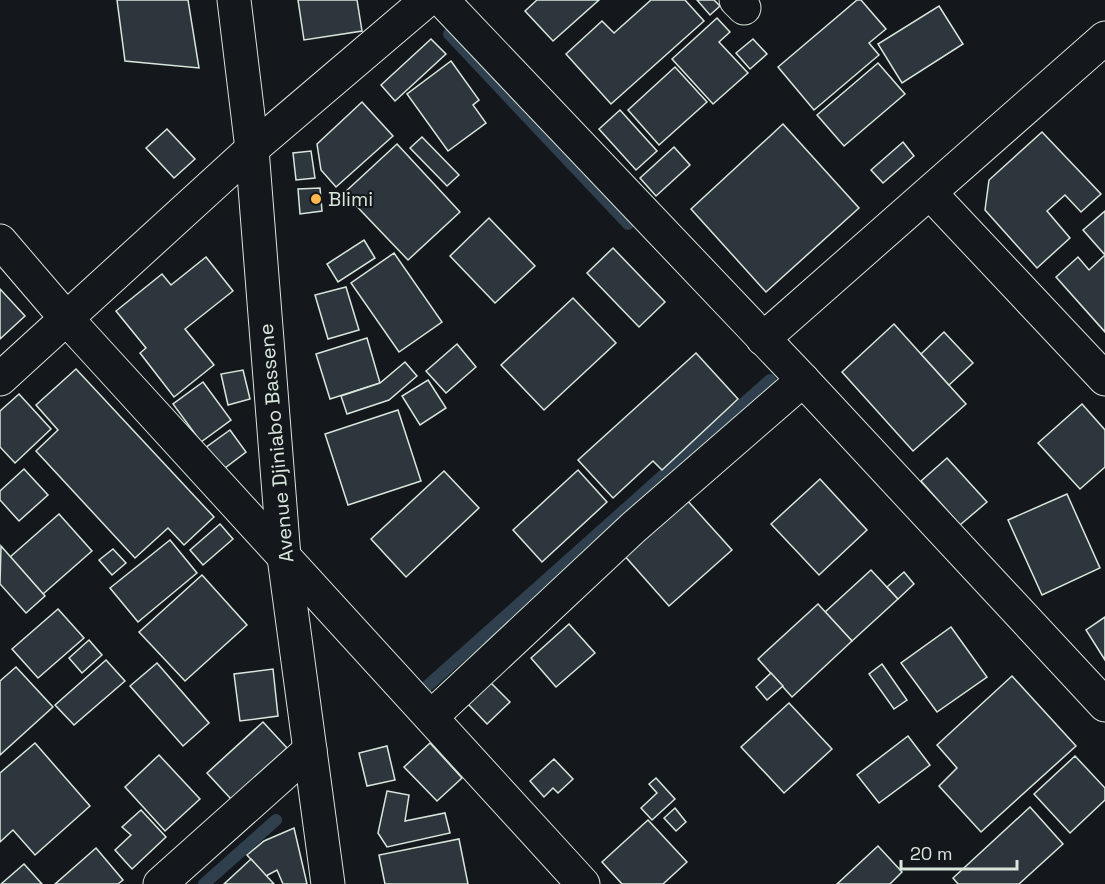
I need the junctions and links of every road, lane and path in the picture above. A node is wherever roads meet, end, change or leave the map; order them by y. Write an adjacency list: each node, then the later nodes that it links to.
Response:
1 (234, 0): 5 (street, Avenue Djiniabo Bassene)
2 (427, 0): 5 (street)
3 (442, 0): 9 (street)
4 (1105, 38): 6 (street)
5 (252, 149): 8 (street); 13 (street, Avenue Djiniabo Bassene)
6 (931, 194): 9 (street); 11 (street)
7 (0, 241): 8 (street)
8 (66, 318): 10 (street); 13 (street)
9 (763, 339): 12 (street)
10 (0, 379)
11 (1105, 379)
12 (802, 380): 14 (street); 15 (street)
13 (284, 557): 15 (street); 16 (street, Avenue Djiniabo Bassene)
14 (1105, 705)
15 (431, 717): 19 (street)
16 (310, 750): 17 (street); 18 (street, Avenue Djiniabo Bassene)
17 (160, 884)
18 (328, 884)
19 (583, 884)

